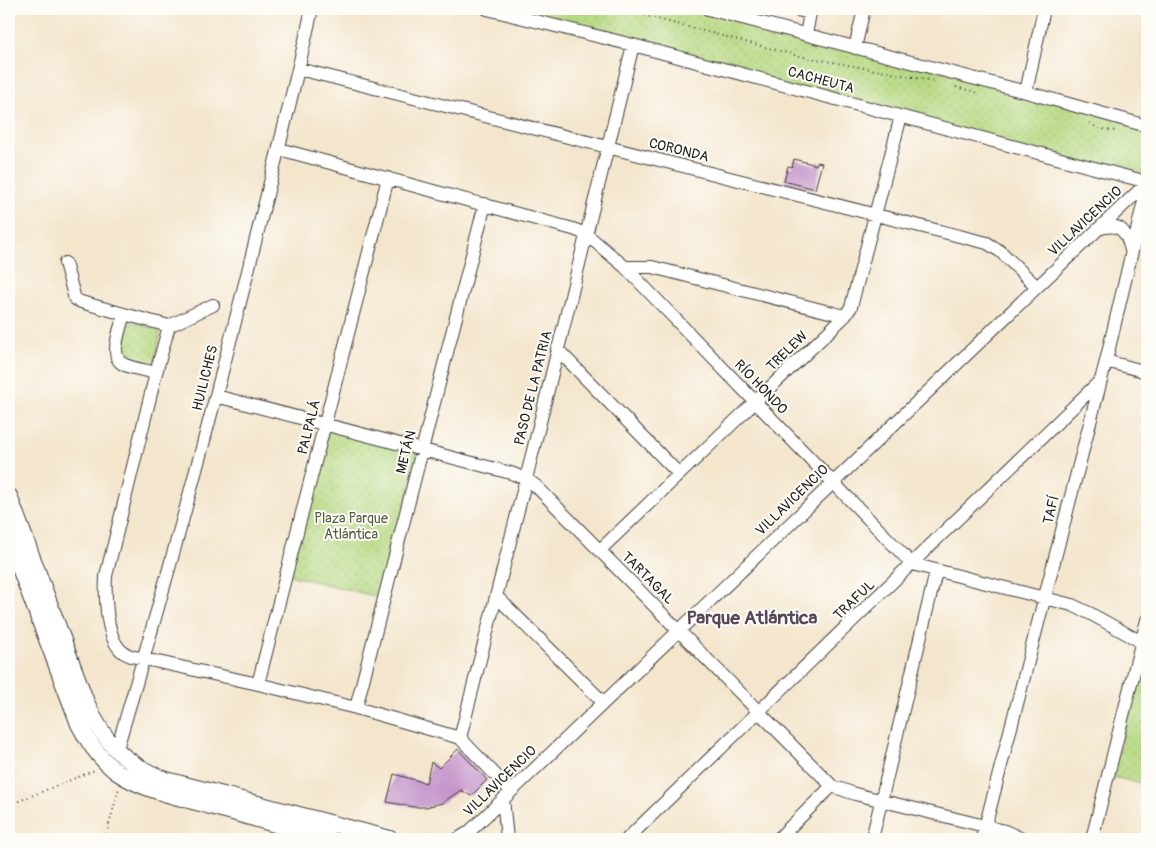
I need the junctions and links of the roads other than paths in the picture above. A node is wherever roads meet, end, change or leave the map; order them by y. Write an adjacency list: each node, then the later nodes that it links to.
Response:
1 (312, 9): 10 (street, HUILICHES)
2 (487, 9): 8 (street, CACHEUTA)
3 (708, 9): 7 (street)
4 (793, 9): 7 (street)
5 (864, 9): 9 (street)
6 (1044, 9): 11 (street)
7 (806, 35): 9 (street)
8 (633, 45): 12 (street, CACHEUTA); 14 (street, PASO DE LA PATRIA)
9 (855, 48): 11 (street)
10 (299, 70): 14 (street, CORONDA); 15 (street, HUILICHES)
11 (1026, 92): 13 (street)
12 (901, 116): 17 (street, CACHEUTA); 20 (street, TRELEW)
13 (1147, 126)
14 (608, 147): 20 (street, CORONDA); 22 (street, PASO DE LA PATRIA)
15 (279, 149): 16 (street); 36 (street, HUILICHES)
16 (388, 178): 19 (street); 38 (street, PALPALÁ)
17 (1147, 183): 21 (street, VILLAVICENCIO)
18 (1147, 188): 23 (street, TAFÍ)
19 (485, 204): 22 (street); 39 (street, METÁN)
20 (875, 215): 26 (street, CORONDA); 29 (street, TRELEW)
21 (1098, 229): 23 (street); 26 (street, VILLAVICENCIO)
22 (586, 234): 25 (street, RÍO HONDO); 31 (street, PASO DE LA PATRIA)
23 (1132, 253): 32 (street, TAFÍ)
24 (65, 262): 28 (street)
25 (625, 267): 29 (street); 37 (street, RÍO HONDO)
26 (1037, 287): 42 (street, VILLAVICENCIO)
27 (213, 305): 30 (street)
28 (124, 314): 30 (street); 33 (street)
29 (845, 316): 37 (street, TRELEW)
30 (169, 326): 33 (street)
31 (557, 349): 40 (street); 41 (street, PASO DE LA PATRIA)
32 (1106, 361): 34 (street); 35 (street, TAFÍ)
33 (156, 372): 54 (street)
34 (1147, 372)
35 (1100, 381): 47 (street, TRAFUL); 50 (street, TAFÍ)
36 (216, 396): 38 (street); 54 (street, HUILICHES)
37 (755, 402): 40 (street, TRELEW); 42 (street, RÍO HONDO)
38 (325, 425): 39 (street); 55 (street, PALPALÁ)
39 (422, 450): 41 (street); 57 (street, METÁN)
40 (679, 474): 45 (street, TRELEW)
41 (526, 479): 45 (street, TARTAGAL); 49 (street, PASO DE LA PATRIA)
42 (833, 482): 47 (street, RÍO HONDO); 52 (street, VILLAVICENCIO)
43 (9, 496): 46 (main road)
44 (9, 539): 46 (main road)
45 (600, 550): 52 (street, TARTAGAL)
46 (19, 560): 60 (main road)
47 (912, 564): 48 (street); 58 (street, TRAFUL)
48 (936, 572): 50 (street); 63 (street)
49 (496, 596): 56 (street); 59 (street, PASO DE LA PATRIA)
50 (1044, 598): 53 (street); 64 (street, TAFÍ)
51 (1147, 620): 53 (street)
52 (678, 630): 56 (street, VILLAVICENCIO); 58 (street, TARTAGAL)
53 (1144, 643): 75 (street)
54 (144, 658): 55 (street); 60 (street, HUILICHES)
55 (258, 684): 57 (street)
56 (603, 702): 62 (street, VILLAVICENCIO)
57 (356, 708): 59 (street)
58 (759, 712): 61 (street, TARTAGAL); 70 (street, TRAFUL)
59 (460, 738): 62 (street)
60 (113, 758): 66 (main road); 67 (main road)
61 (832, 786): 63 (street); 71 (street)
62 (507, 795): 65 (street, VILLAVICENCIO); 69 (street)
63 (882, 800): 64 (street); 72 (street)
64 (985, 826): 73 (street, TAFÍ); 74 (street)
65 (472, 836): 68 (street, VILLAVICENCIO)
66 (329, 839)
67 (390, 839)
68 (458, 839)
69 (507, 839)
70 (627, 839)
71 (778, 839)
72 (872, 839)
73 (982, 839)
74 (1022, 839)
75 (1092, 839)

